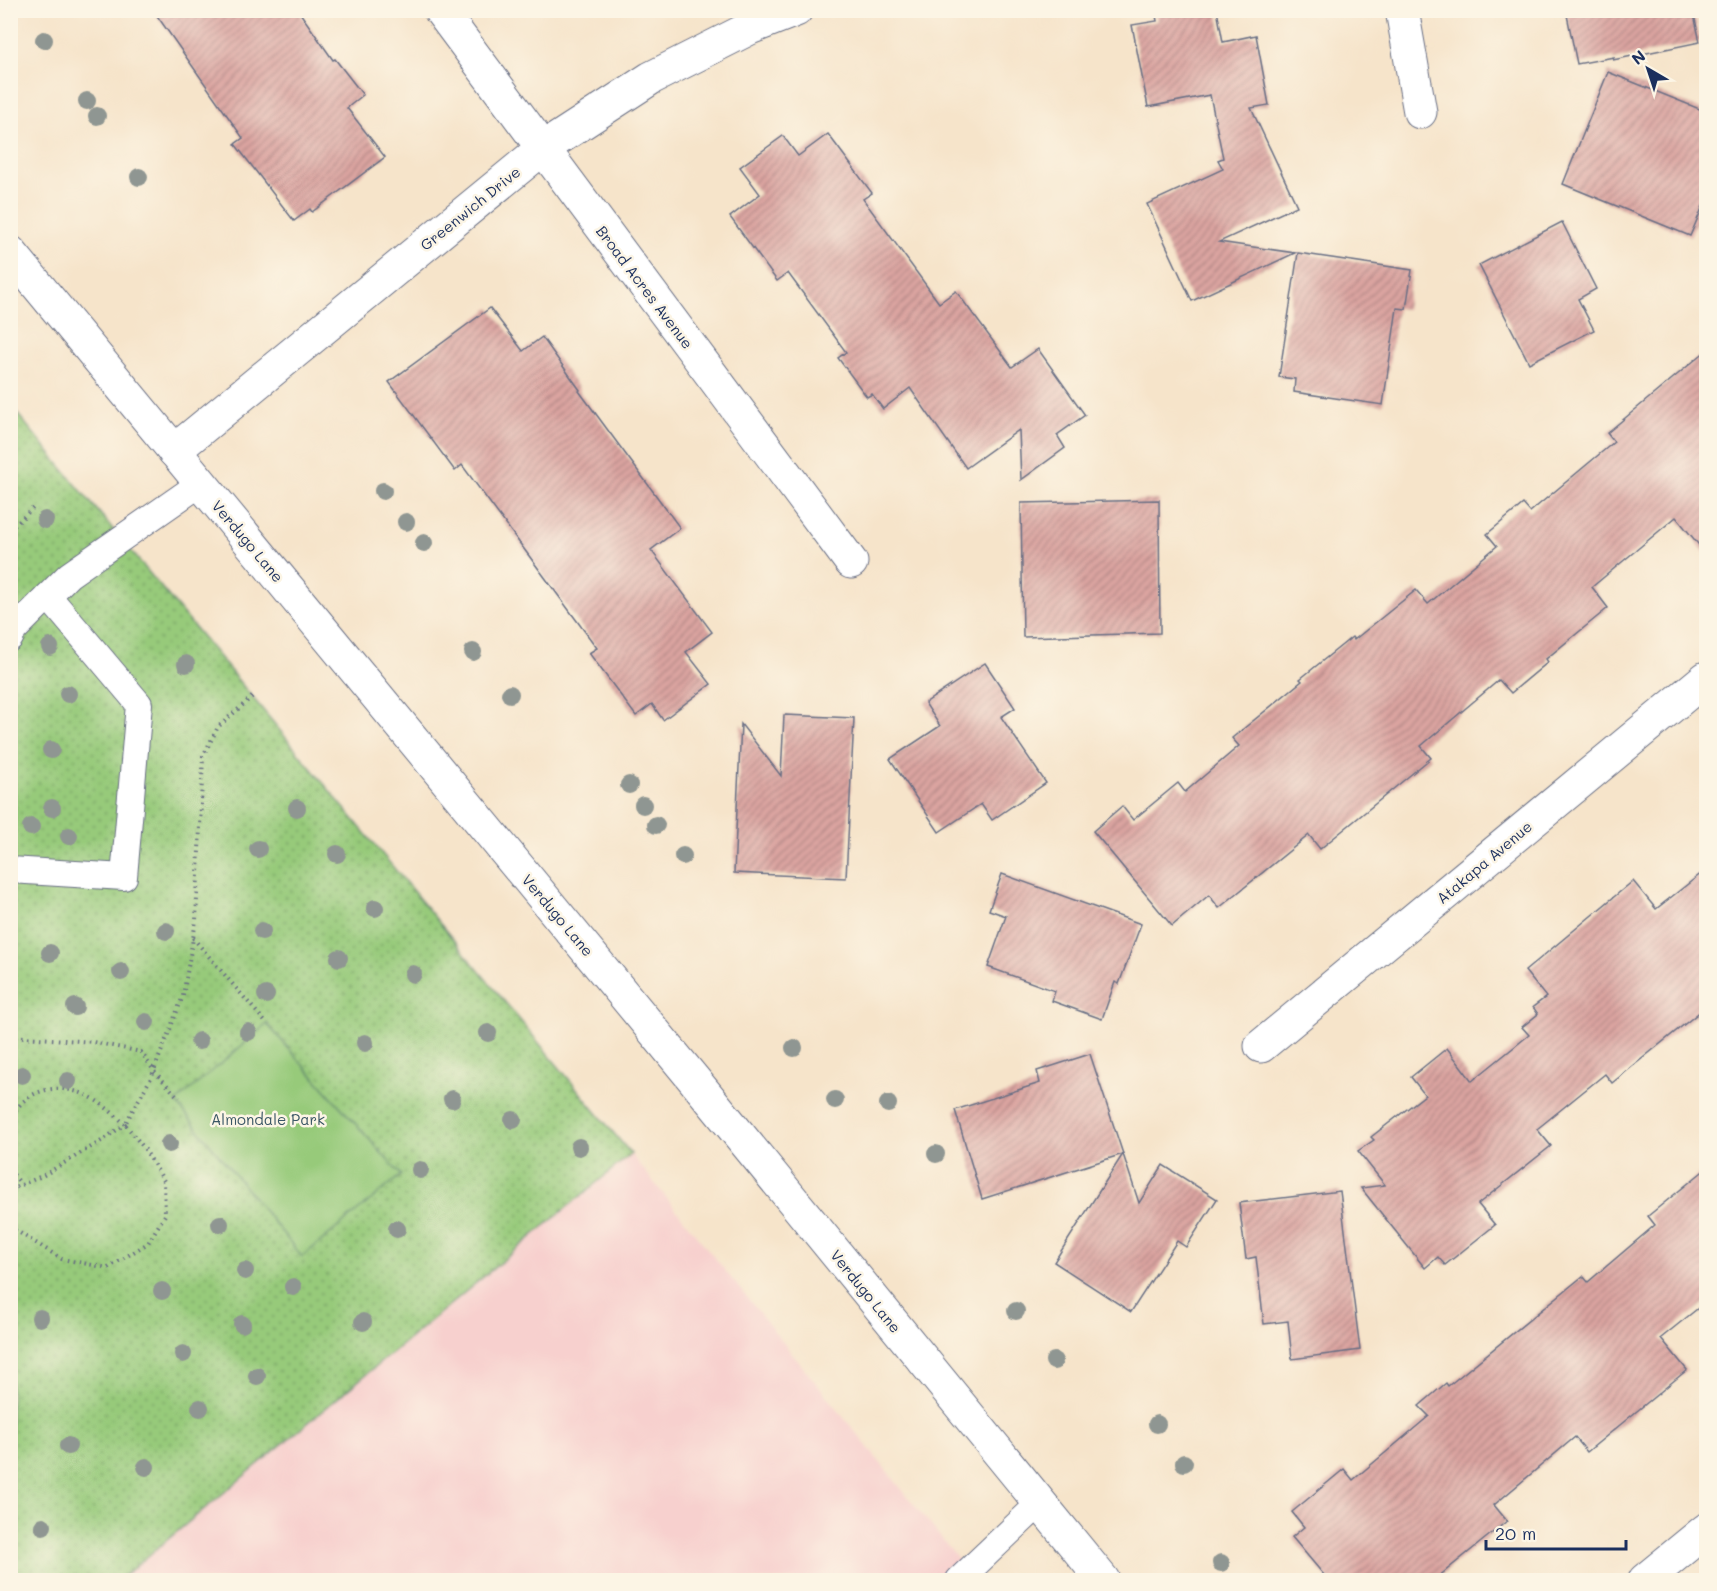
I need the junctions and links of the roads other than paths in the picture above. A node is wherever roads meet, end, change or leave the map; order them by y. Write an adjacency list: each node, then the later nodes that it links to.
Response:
1 (440, 10): 5 (street, Broad Acres Avenue)
2 (796, 10): 5 (street, Greenwich Drive)
3 (1402, 10): 4 (street)
4 (1420, 112)
5 (542, 148): 7 (street, Greenwich Drive); 9 (street, Broad Acres Avenue)
6 (10, 252): 7 (street, Verdugo Lane)
7 (174, 451): 8 (street, Verdugo Lane)
8 (201, 483): 10 (lane); 15 (street, Verdugo Lane)
9 (850, 562)
10 (48, 596): 11 (lane); 13 (lane)
11 (10, 638)
12 (1707, 678): 14 (street, Atakapa Avenue)
13 (10, 870)
14 (1262, 1046)
15 (1040, 1503): 17 (lane); 18 (street, Verdugo Lane)
16 (1707, 1530): 19 (street)
17 (959, 1581)
18 (1103, 1581)
19 (1645, 1581)

